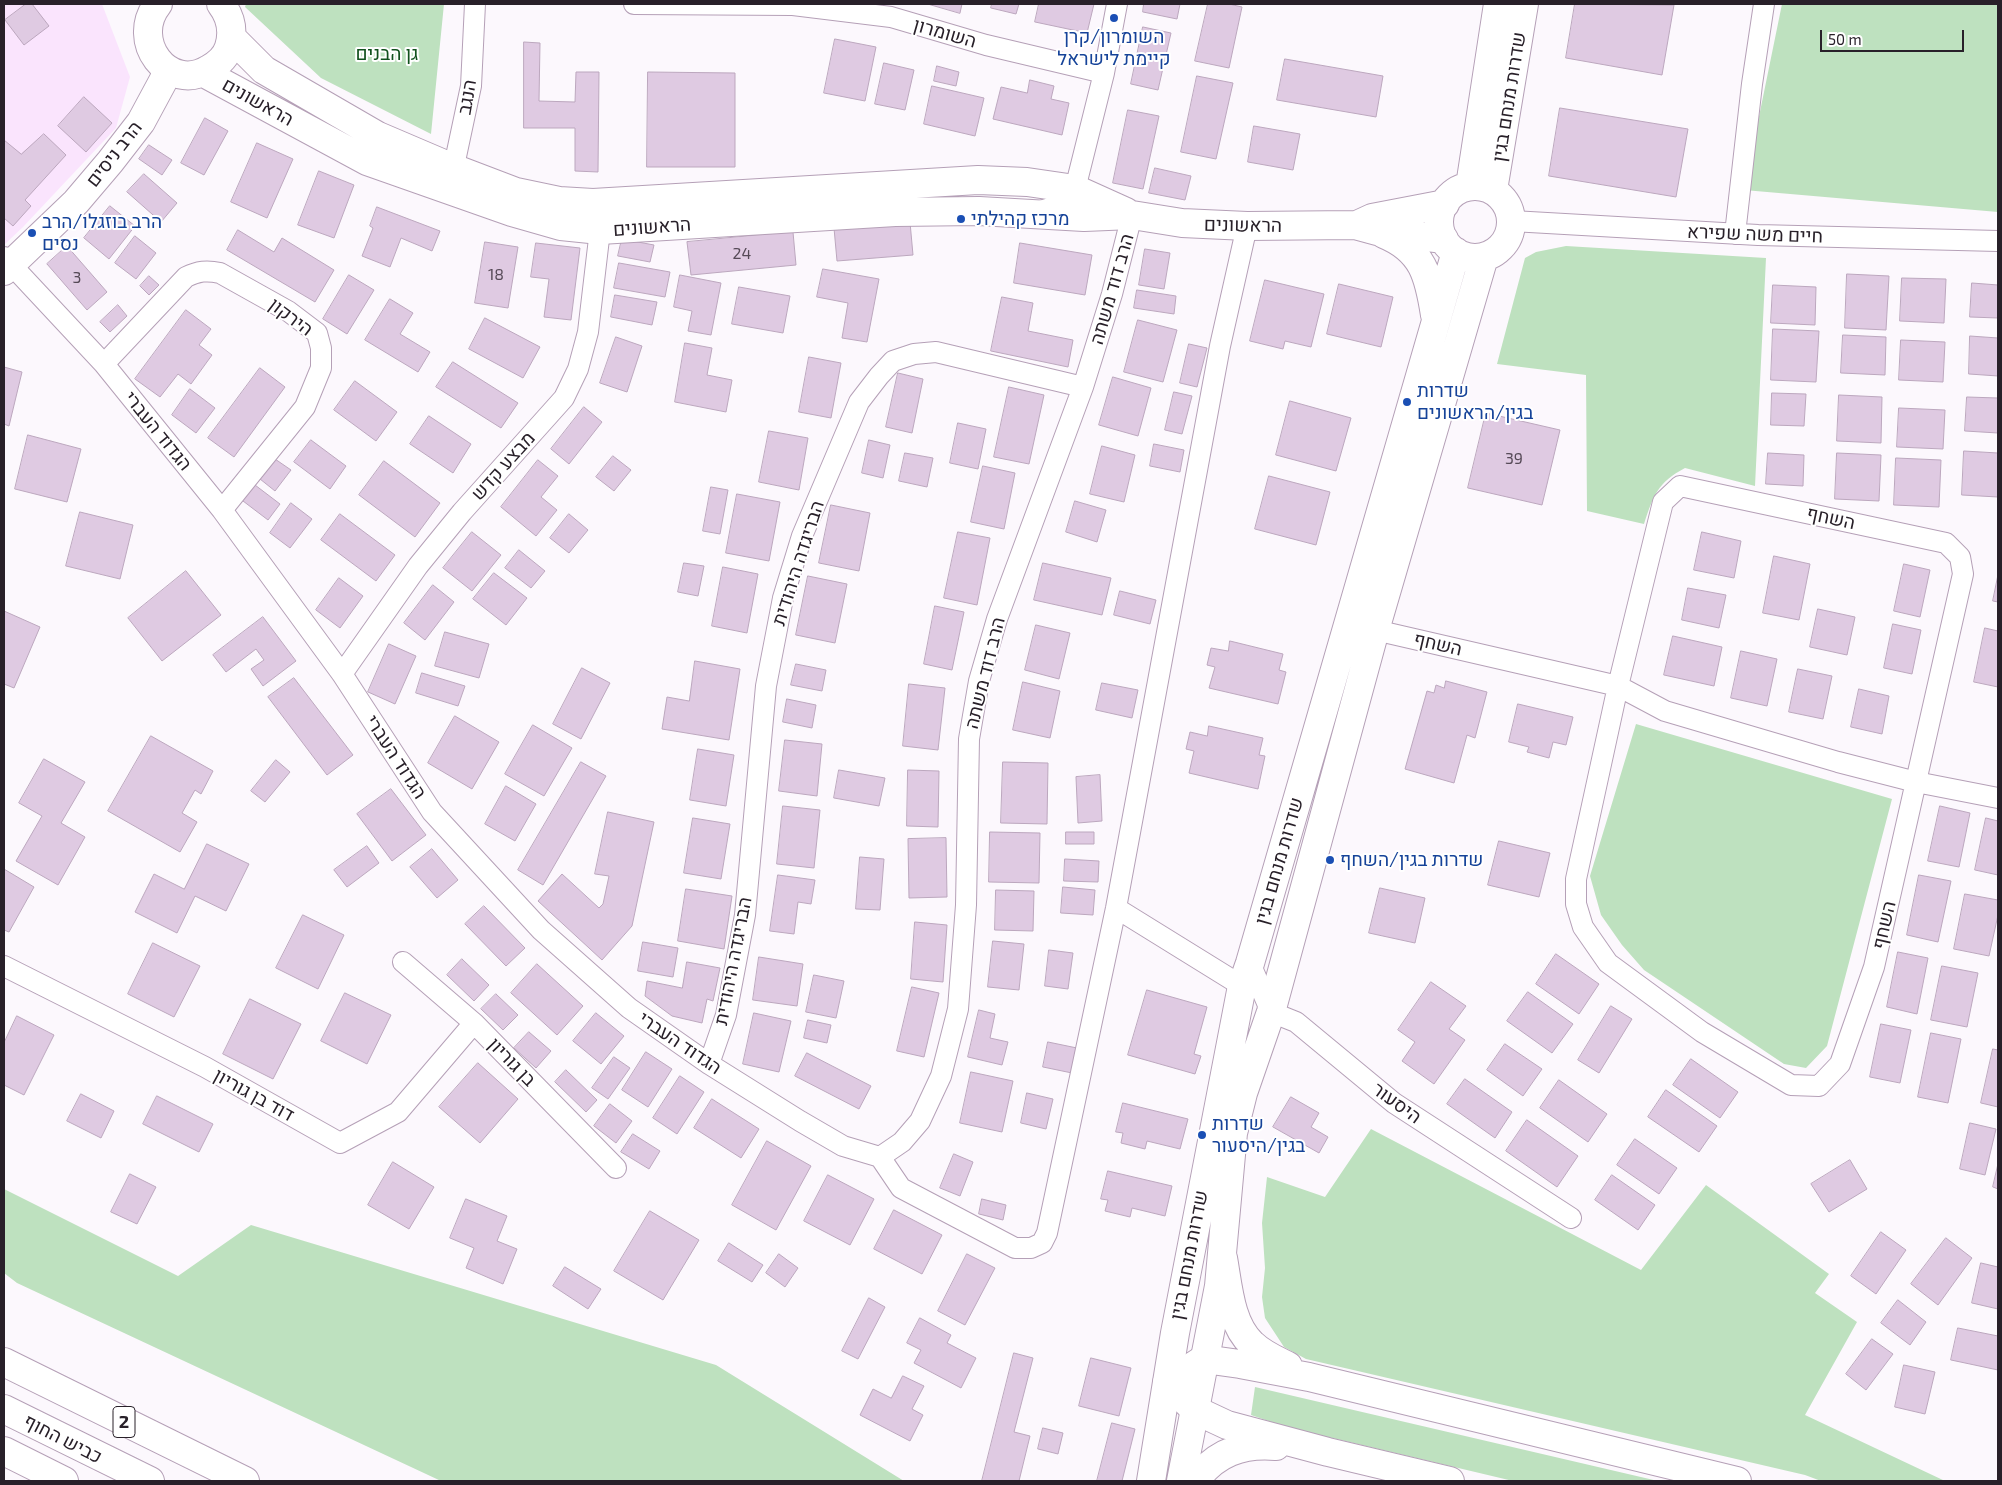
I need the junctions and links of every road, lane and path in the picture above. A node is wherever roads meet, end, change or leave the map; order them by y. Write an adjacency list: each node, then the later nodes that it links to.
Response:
1 (158, 4): 12 (main road)
2 (221, 4): 11 (main road)
3 (476, 4): 15 (street, הנגב)
4 (634, 4): 5 (street, השומרון)
5 (681, 4): 10 (street, השומרון)
6 (1117, 4): 14 (street)
7 (1498, 4): 16 (main road, שדרות מנחם בגין)
8 (1524, 4): 16 (main road, שדרות מנחם בגין)
9 (1764, 4): 25 (street)
10 (893, 11): 14 (street, השומרון)
11 (232, 38): 13 (main road); 15 (main road, הראשונים)
12 (169, 70): 13 (main road); 29 (main road, הרב ניסים)
13 (204, 73): 15 (main road, הראשונים)
14 (1104, 73): 17 (street)
15 (452, 179): 17 (main road, הראשונים); 24 (main road, הראשונים)
16 (1482, 188): 18 (main road); 21 (main road)
17 (1075, 189): 19 (street); 20 (main road, הראשונים)
18 (1445, 204): 23 (main road, הראשונים); 27 (main road)
19 (1032, 214): 20 (main road, הראשונים); 24 (main road, הראשונים)
20 (1132, 215): 22 (main road, הראשונים); 32 (street, הרב דוד משתה)
21 (1512, 221): 25 (street, חיים משה שפירא); 28 (main road)
22 (1247, 226): 23 (main road, הראשונים); 39 (street)
23 (1366, 228): 27 (main road, הראשונים); 30 (main road)
24 (600, 230): 35 (street, מבצע קדש)
25 (1735, 234): 26 (street, חיים משה שפירא)
26 (1998, 241)
27 (1450, 246): 28 (main road); 30 (main road, שדרות מנחם בגין)
28 (1484, 257): 34 (main road, שדרות מנחם בגין)
29 (6, 264): 31 (street, הגדוד העברי)
30 (1436, 324): 42 (main road, שדרות מנחם בגין)
31 (104, 364): 33 (street, הגדוד העברי); 33 (street, הירקון)
32 (1084, 387): 45 (street, הבריגדה היהודית); 46 (street, הרב דוד משתה)
33 (222, 510): 35 (street, הגדוד העברי)
34 (1375, 630): 36 (street, השחף); 43 (main road, שדרות מנחם בגין)
35 (342, 674): 45 (street, הגדוד העברי)
36 (1618, 686): 37 (street, השחף); 37 (street, השחף); 37 (street, השחף)
37 (1916, 782): 38 (street, השחף)
38 (1998, 798)
39 (1116, 908): 42 (street); 46 (street)
40 (403, 962): 44 (street, בן גוריון)
41 (4, 966): 44 (street, דוד בן גוריון)
42 (1246, 975): 43 (street); 53 (main road, שדרות מנחם בגין)
43 (1271, 1012): 48 (street, היסעור); 49 (main road, שדרות מנחם בגין)
44 (474, 1023): 47 (street, בן גוריון)
45 (709, 1064): 46 (street, הגדוד העברי)
46 (880, 1157)
47 (616, 1168)
48 (1571, 1218)
49 (1223, 1258): 50 (main road, שדרות מנחם בגין); 52 (main road)
50 (1204, 1359): 52 (main road); 53 (main road); 55 (main road, שדרות מנחם בגין)
51 (4, 1362): 62 (main road, 2)
52 (1309, 1377): 67 (main road)
53 (1167, 1383): 55 (main road); 63 (main road, שדרות מנחם בגין)
54 (4, 1409): 61 (main road, כביש החוף / 2)
55 (1194, 1410): 57 (main road); 64 (main road, שדרות מנחם בגין)
56 (4, 1451): 60 (main road)
57 (1328, 1452): 65 (main road); 66 (main road)
58 (4, 1467): 59 (main road)
59 (29, 1481)
60 (64, 1481)
61 (150, 1481)
62 (245, 1481)
63 (1151, 1481)
64 (1181, 1481)
65 (1195, 1481)
66 (1450, 1481)
67 (1737, 1481)

